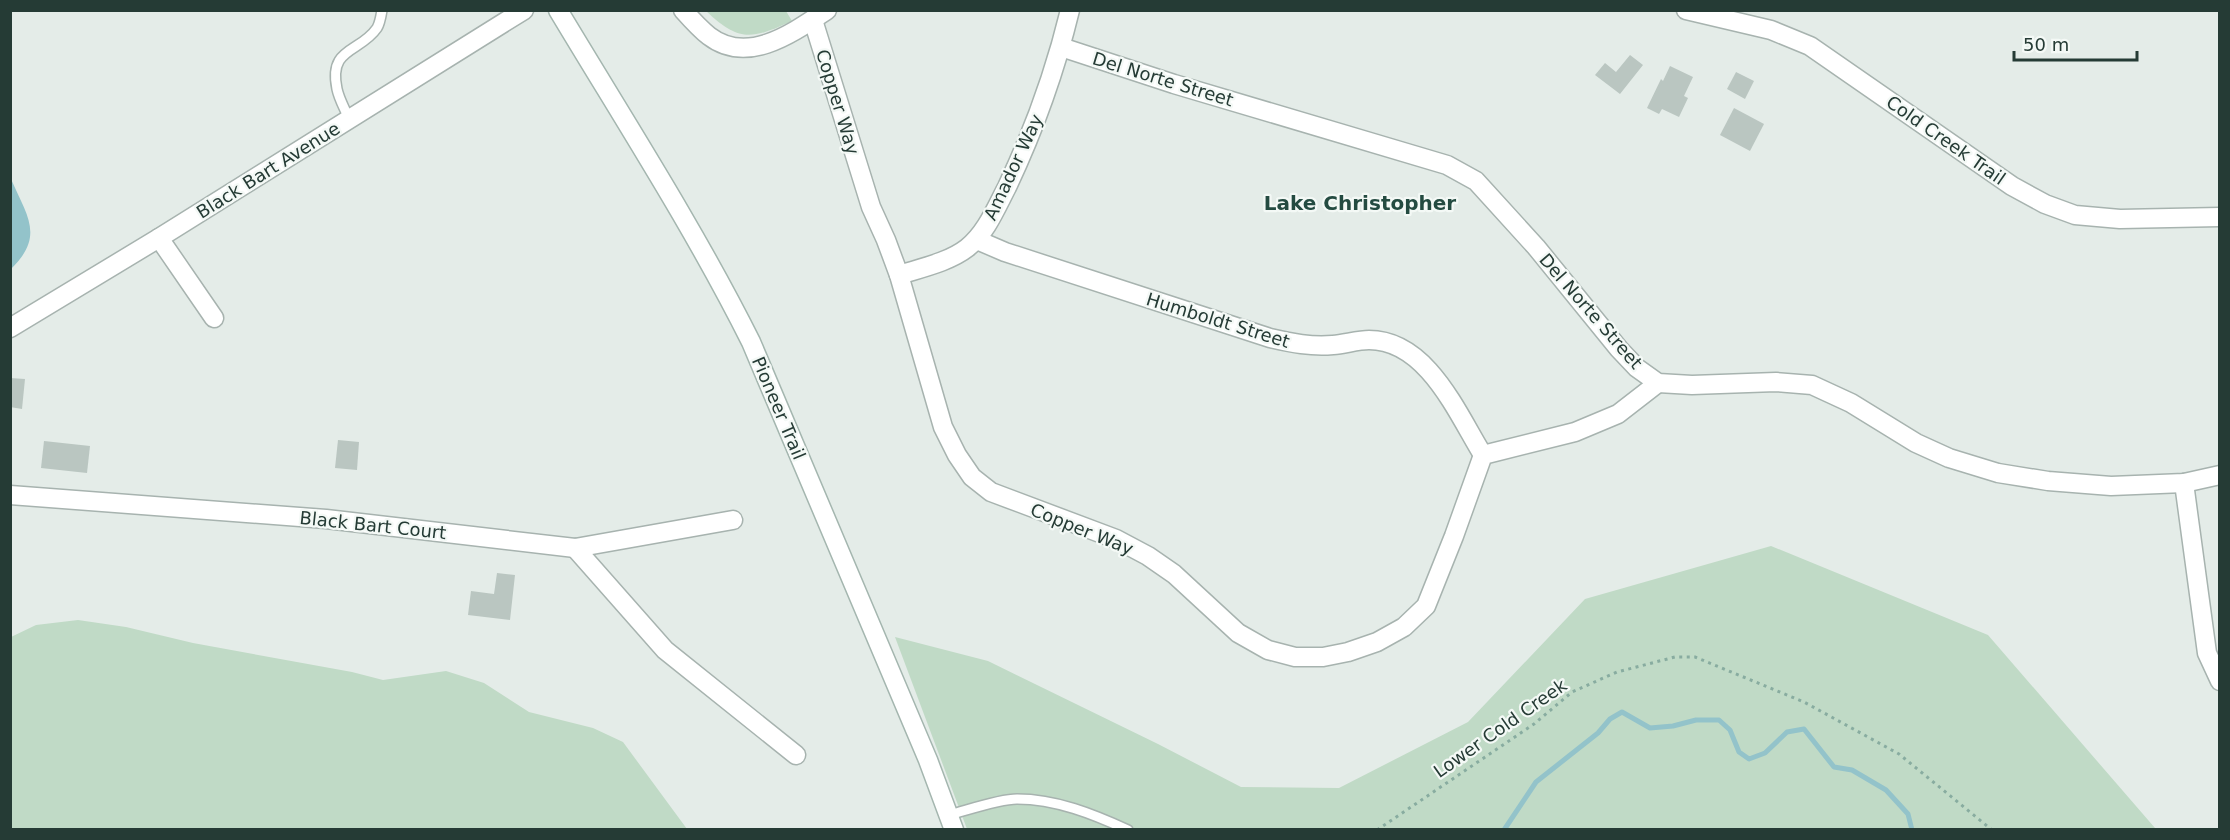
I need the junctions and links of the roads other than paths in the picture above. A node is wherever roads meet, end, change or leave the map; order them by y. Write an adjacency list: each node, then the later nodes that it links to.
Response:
1 (382, 10): 9 (lane)
2 (524, 10): 9 (street, Black Bart Avenue)
3 (558, 10): 25 (street, Pioneer Trail)
4 (682, 10): 7 (street)
5 (1070, 10): 8 (street, Amador Way)
6 (1686, 10): 10 (street, Cold Creek Trail)
7 (820, 15): 13 (street, Copper Way)
8 (1060, 47): 12 (street, Amador Way); 16 (street, Del Norte Street)
9 (349, 119): 11 (street, Black Bart Avenue)
10 (2220, 217)
11 (159, 238): 14 (street); 15 (street, Black Bart Avenue)
12 (977, 240): 13 (street, Amador Way); 17 (street, Humboldt Street)
13 (899, 275): 17 (street, Copper Way)
14 (214, 318)
15 (10, 328)
16 (1658, 383): 17 (street); 19 (street, Del Norte Street)
17 (1483, 455)
18 (2220, 475): 19 (street, Del Norte Street)
19 (2184, 483): 23 (street)
20 (10, 495): 22 (street, Black Bart Court)
21 (734, 520): 22 (street, Black Bart Court)
22 (576, 548): 24 (street)
23 (2220, 681)
24 (796, 755)
25 (951, 822): 26 (lane)
26 (1128, 830)

